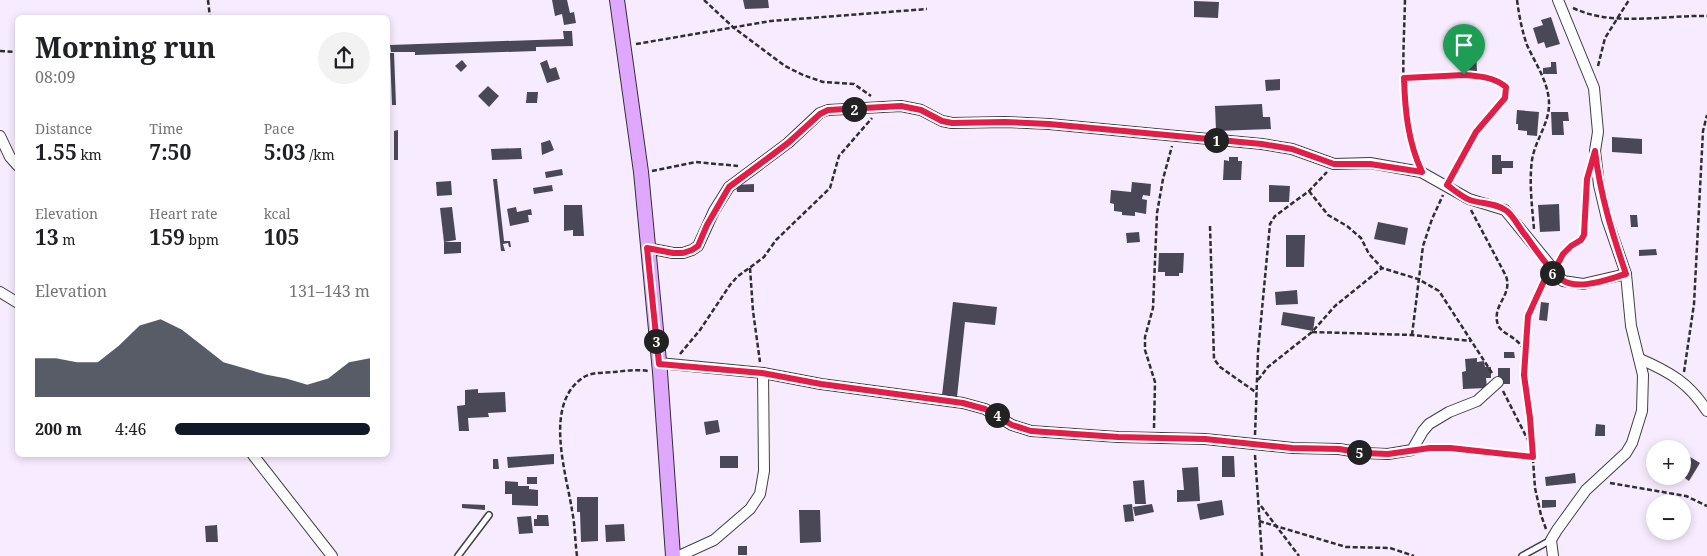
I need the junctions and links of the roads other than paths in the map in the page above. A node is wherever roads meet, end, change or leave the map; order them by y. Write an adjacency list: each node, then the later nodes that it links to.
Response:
1 (617, 0): 5 (street)
2 (1562, 2): 6 (street)
3 (0, 136): 4 (street)
4 (15, 163)
5 (647, 248): 6 (street); 10 (street)
6 (1626, 274): 9 (street)
7 (0, 292): 8 (street)
8 (15, 301)
9 (1640, 359): 13 (street); 16 (street)
10 (659, 368): 11 (street); 19 (street)
11 (762, 373): 12 (street); 20 (street)
12 (1498, 382)
13 (1707, 411)
14 (255, 457): 17 (street)
15 (489, 515): 18 (lane)
16 (1551, 540): 21 (lane); 22 (street)
17 (332, 556)
18 (458, 556)
19 (673, 556)
20 (679, 556)
21 (1522, 556)
22 (1554, 556)

